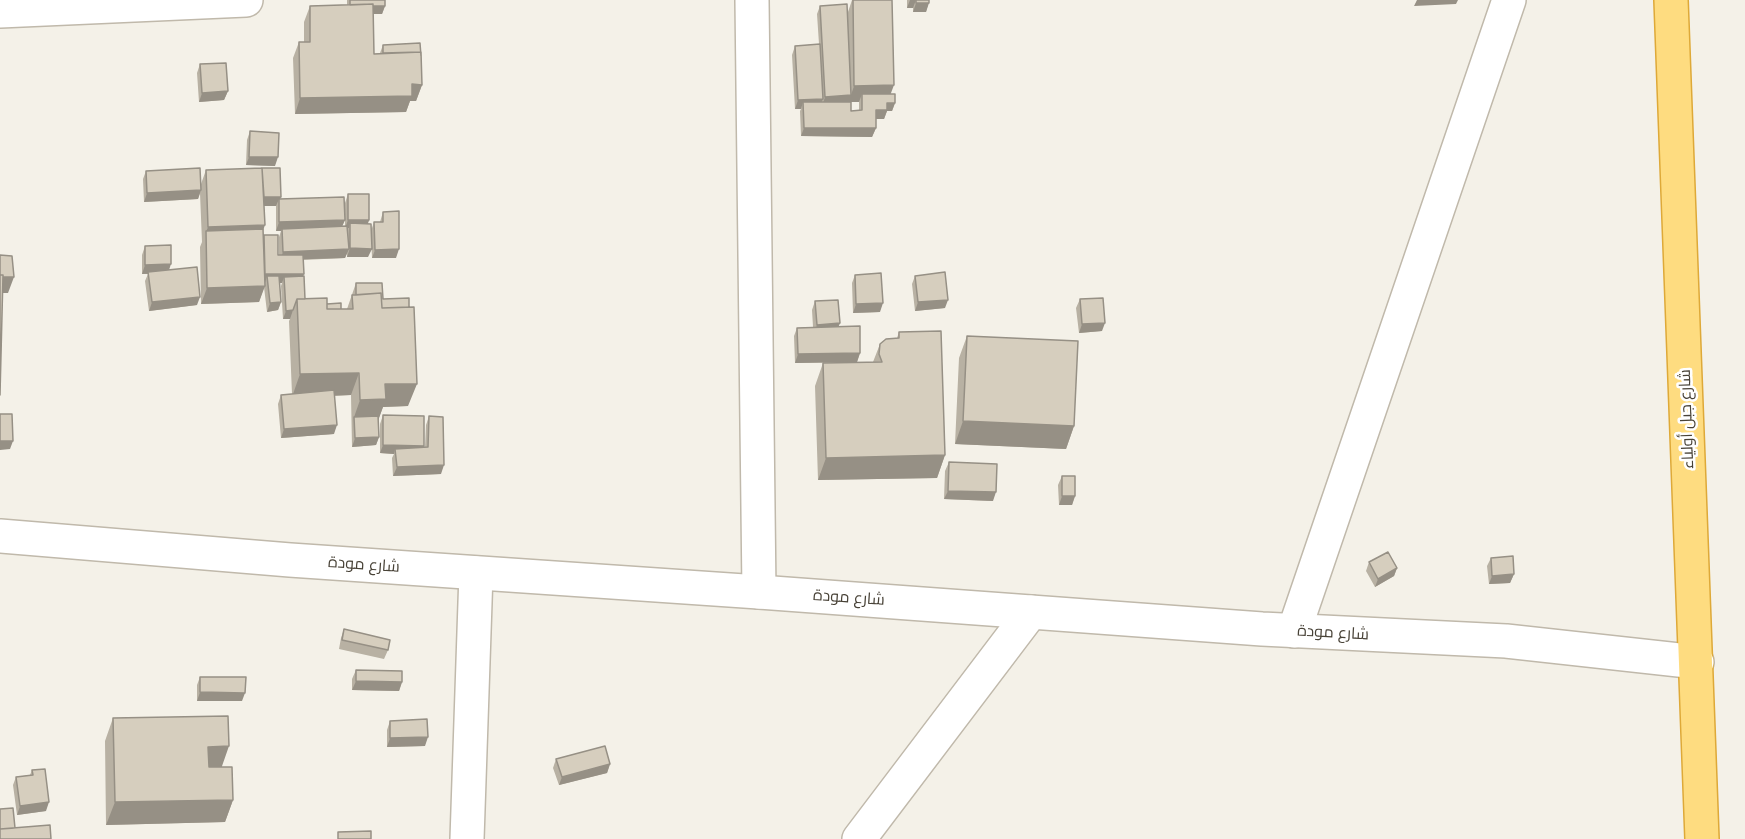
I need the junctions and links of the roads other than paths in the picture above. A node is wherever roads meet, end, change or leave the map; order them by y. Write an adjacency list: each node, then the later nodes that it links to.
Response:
1 (246, 0): 6 (street)
2 (752, 0): 10 (street)
3 (1509, 0): 12 (street)
4 (1671, 0): 5 (street); 13 (highway, شارع جبل أولياء)
5 (1678, 0)
6 (158, 2): 7 (street)
7 (0, 11)
8 (0, 536): 9 (street, شارع مودة)
9 (476, 573): 10 (street, شارع مودة); 14 (street)
10 (759, 592): 11 (street, شارع مودة)
11 (1031, 612): 12 (street, شارع مودة); 15 (street)
12 (1294, 631): 13 (street, شارع مودة)
13 (1697, 662): 16 (highway, شارع جبل أولياء)
14 (467, 839)
15 (859, 839)
16 (1702, 839)

